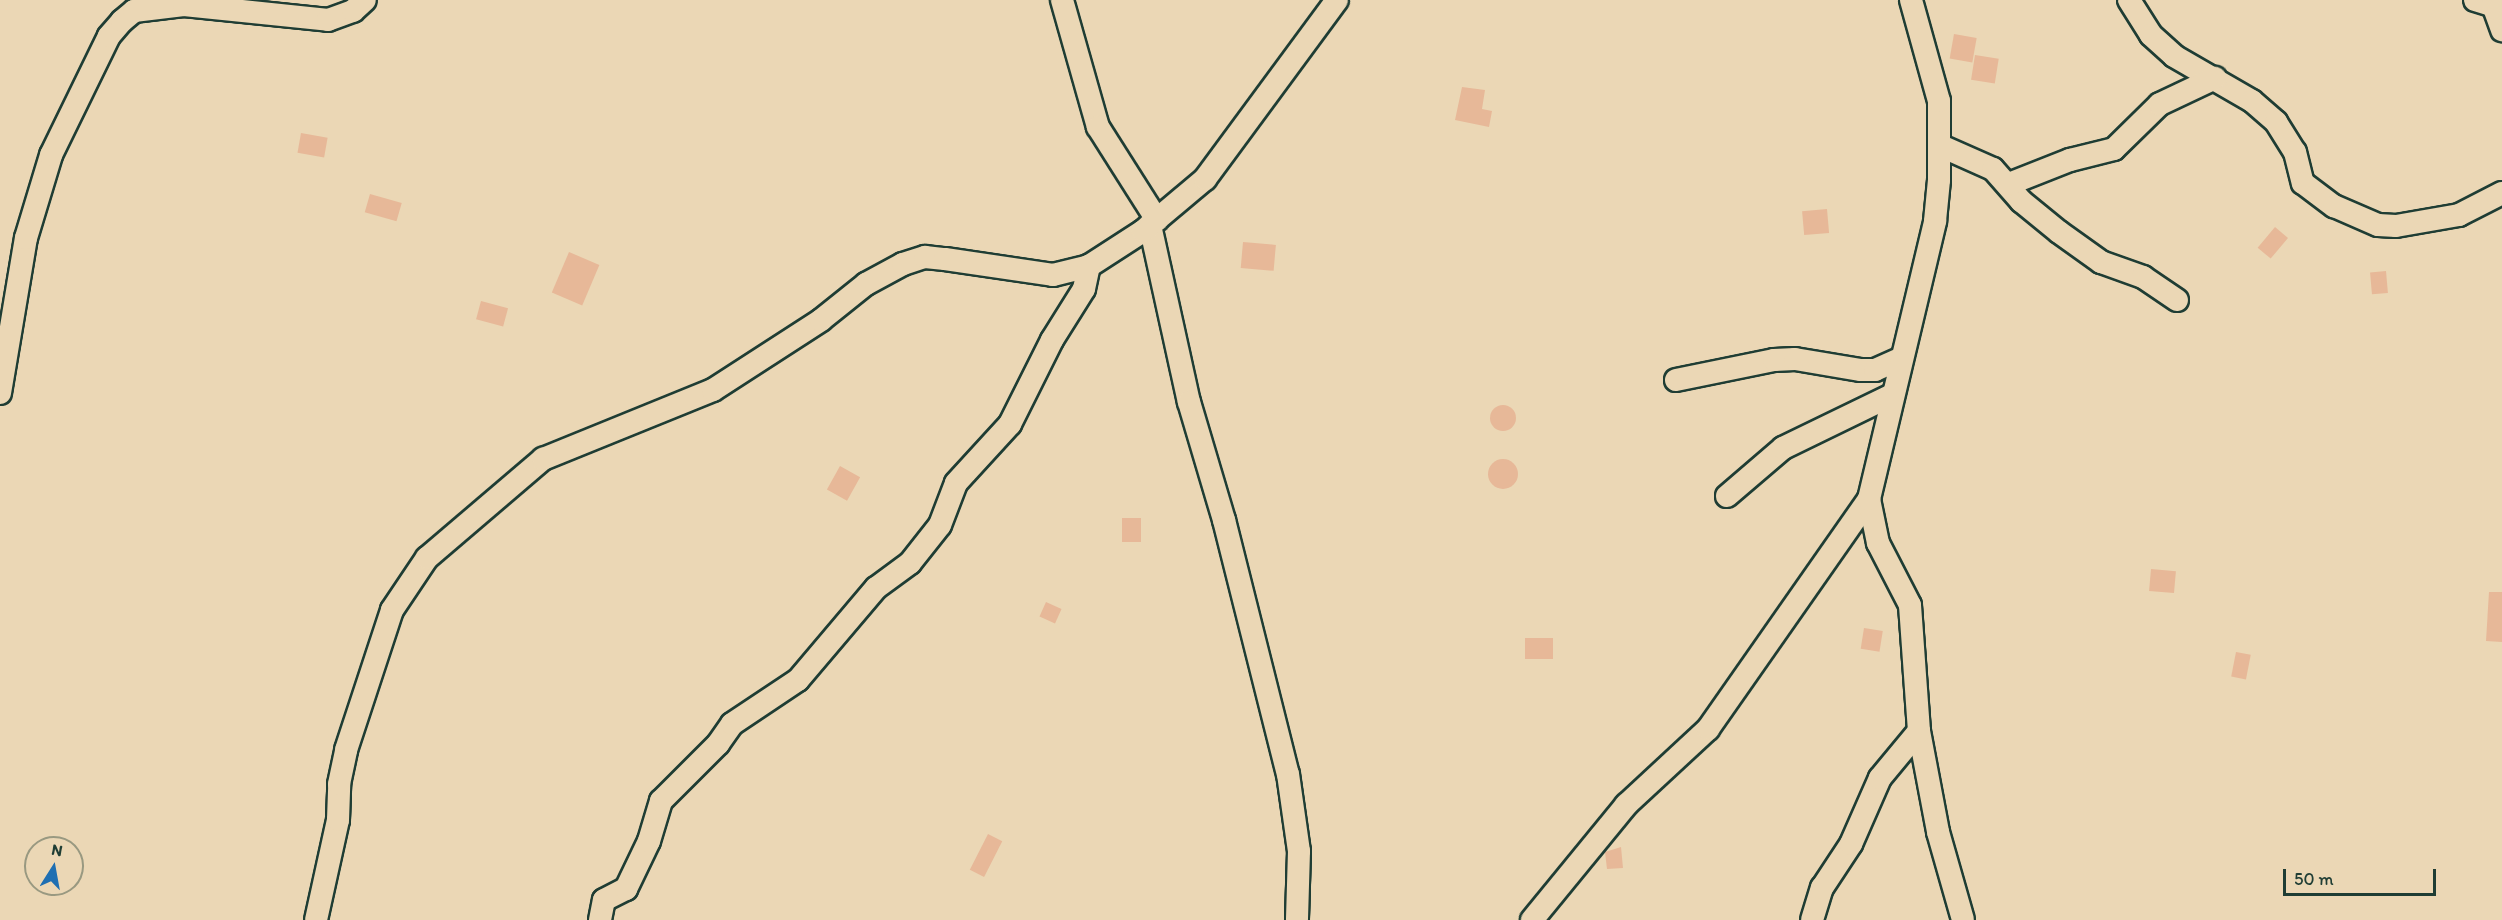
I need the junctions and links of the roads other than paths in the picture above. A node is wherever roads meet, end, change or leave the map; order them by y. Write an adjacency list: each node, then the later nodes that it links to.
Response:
1 (365, 0): 6 (street)
2 (1062, 0): 13 (street)
3 (1337, 0): 13 (street)
4 (1911, 0): 10 (street)
5 (2129, 0): 9 (street)
6 (173, 2): 18 (street)
7 (2484, 3): 8 (street)
8 (2502, 30)
9 (2215, 78): 11 (street); 12 (street)
10 (1941, 146): 11 (street); 16 (street)
11 (2009, 184): 15 (street)
12 (2502, 193)
13 (1154, 223): 14 (street); 25 (street)
14 (1089, 266): 23 (street); 24 (street)
15 (2177, 300)
16 (1900, 359): 17 (street); 19 (street)
17 (1676, 381)
18 (0, 393)
19 (1892, 395): 20 (street); 21 (street)
20 (1727, 496)
21 (1869, 499): 22 (street); 26 (street)
22 (1919, 731): 27 (street); 28 (street)
23 (316, 920)
24 (600, 920)
25 (1297, 920)
26 (1532, 920)
27 (1812, 920)
28 (1963, 920)

